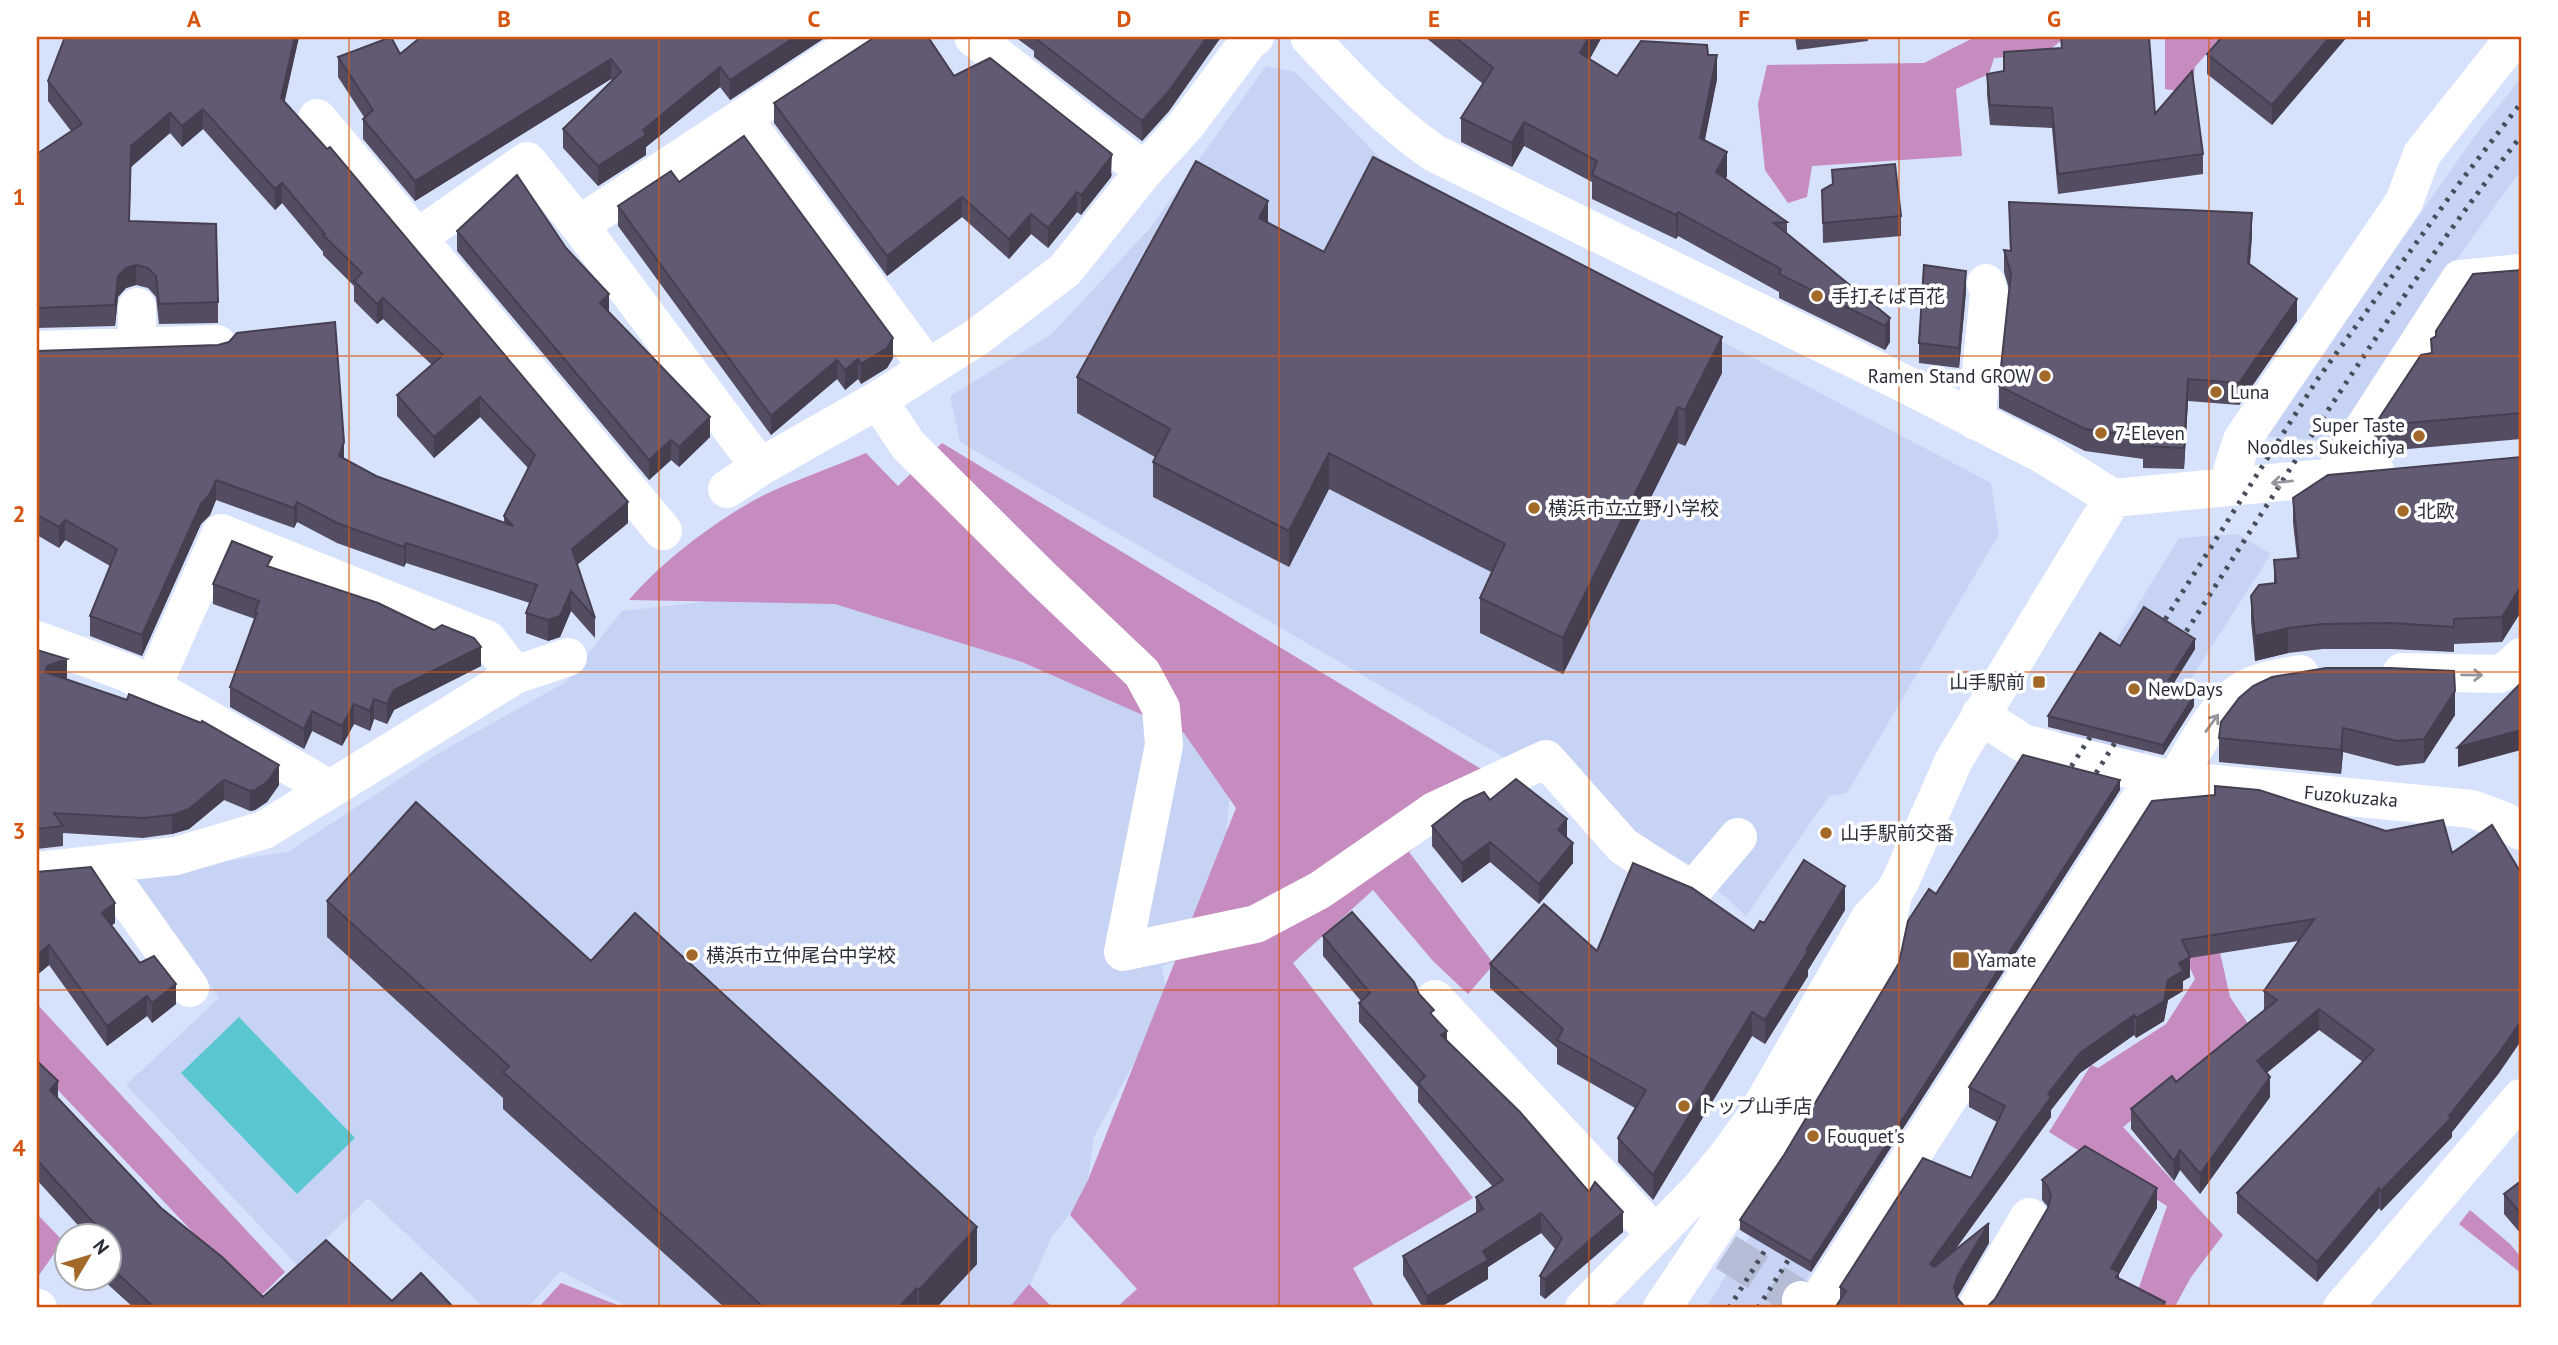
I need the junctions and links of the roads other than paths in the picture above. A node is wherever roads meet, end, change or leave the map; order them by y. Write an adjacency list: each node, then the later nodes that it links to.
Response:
1 (865, 37): 7 (street)
2 (973, 37): 8 (street)
3 (1255, 37): 8 (street)
4 (1309, 37): 19 (street)
5 (2515, 37): 23 (street)
6 (317, 118): 10 (street)
7 (743, 118): 9 (street); 17 (street)
8 (1143, 171): 17 (street)
9 (579, 225): 10 (street); 20 (street)
10 (417, 238): 26 (street)
11 (2521, 273): 22 (street)
12 (1986, 283): 19 (street)
13 (137, 307): 15 (street)
14 (217, 344): 15 (street)
15 (137, 347): 16 (street)
16 (37, 350)
17 (928, 368): 18 (street)
18 (878, 400): 20 (street); 36 (street)
19 (1976, 421): 25 (street)
20 (760, 467): 24 (street)
21 (2413, 470): 22 (street)
22 (2332, 477): 23 (street, one-way to 23)
23 (2227, 487): 25 (street)
24 (727, 489)
25 (2113, 498): 32 (street)
26 (663, 531)
27 (37, 640): 31 (street)
28 (568, 657): 30 (street)
29 (2521, 657): 33 (street, one-way to 29)
30 (515, 674): 31 (street); 34 (street)
31 (152, 687): 34 (street)
32 (1980, 715): 33 (street, Fuzokuzaka); 39 (street)
33 (2165, 778): 35 (street, Fuzokuzaka); 45 (street)
34 (328, 788): 37 (street)
35 (2521, 831)
36 (1738, 837)
37 (102, 864): 38 (street); 40 (street)
38 (37, 871)
39 (1893, 894): 44 (street); 47 (street)
40 (190, 988)
41 (1435, 999): 44 (street)
42 (2521, 1098): 49 (street)
43 (2029, 1217): 48 (street)
44 (1656, 1235): 46 (street)
45 (1801, 1300)
46 (1584, 1308)
47 (1662, 1308)
48 (1976, 1308)
49 (2342, 1308)

